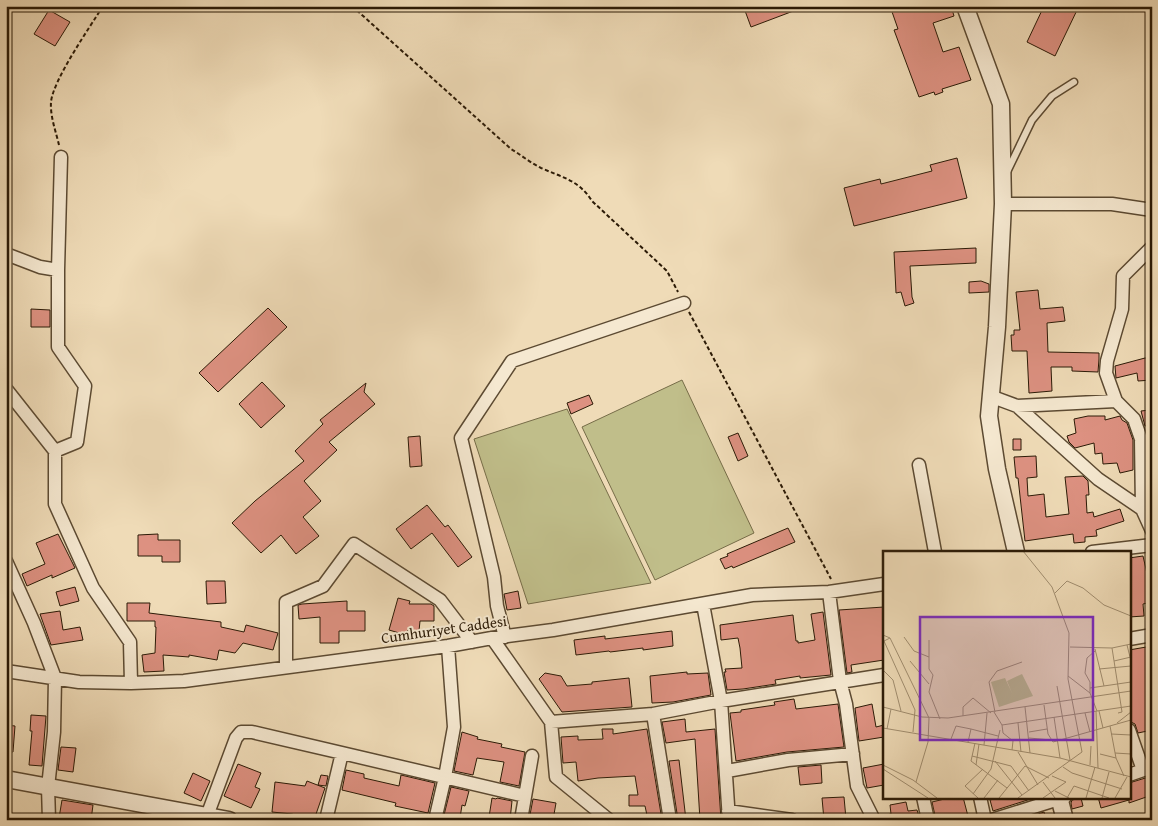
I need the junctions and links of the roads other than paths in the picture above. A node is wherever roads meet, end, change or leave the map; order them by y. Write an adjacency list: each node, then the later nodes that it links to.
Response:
1 (965, 6): 4 (street)
2 (1074, 82): 4 (lane)
3 (61, 157): 9 (street)
4 (1003, 183): 5 (street)
5 (1003, 204): 6 (street); 12 (street)
6 (1152, 210)
7 (1152, 247): 13 (street)
8 (6, 254): 9 (street)
9 (58, 270): 15 (street)
10 (684, 303): 29 (street)
11 (6, 389): 15 (street)
12 (990, 396): 14 (street); 22 (street)
13 (1116, 402): 14 (street); 17 (street)
14 (1017, 406): 18 (street)
15 (54, 451): 38 (street)
16 (919, 465): 21 (street)
17 (1147, 479): 18 (street)
18 (1142, 508): 19 (street)
19 (1152, 531)
20 (1152, 544): 23 (street)
21 (935, 551)
22 (1016, 551)
23 (1100, 551)
24 (6, 560): 36 (street)
25 (883, 584): 26 (street, Cumhuriyet Caddesi)
26 (833, 591): 27 (street, Cumhuriyet Caddesi); 37 (street)
27 (703, 604): 29 (street, Cumhuriyet Caddesi); 39 (street)
28 (1152, 635): 30 (street)
29 (498, 637): 31 (street, Cumhuriyet Caddesi); 41 (street)
30 (1130, 639)
31 (472, 642): 32 (street, Cumhuriyet Caddesi); 33 (street)
32 (448, 646): 33 (street, Cumhuriyet Caddesi); 49 (street)
33 (286, 668): 38 (street, Cumhuriyet Caddesi)
34 (6, 671): 36 (street, Cumhuriyet Caddesi)
35 (883, 675): 37 (street)
36 (55, 678): 38 (street, Cumhuriyet Caddesi); 51 (street)
37 (840, 682): 39 (street); 44 (street)
38 (130, 683)
39 (722, 701): 40 (street); 47 (street)
40 (653, 714): 41 (street); 64 (street)
41 (552, 722): 63 (street)
42 (1130, 732): 46 (street)
43 (342, 753): 49 (street); 57 (street); 60 (street)
44 (853, 754): 47 (street); 66 (street)
45 (532, 756): 52 (street)
46 (1147, 768): 48 (street)
47 (727, 771): 56 (street)
48 (1130, 774)
49 (445, 778): 52 (street); 61 (street)
50 (6, 779): 51 (street)
51 (48, 787): 57 (street); 58 (street)
52 (525, 796): 62 (street)
53 (923, 798): 67 (street)
54 (980, 798): 68 (street)
55 (1061, 798): 69 (street); 70 (street)
56 (728, 815): 65 (street)
57 (207, 816): 59 (street)
58 (49, 820)
59 (229, 820)
60 (326, 820)
61 (435, 820)
62 (521, 820)
63 (609, 820)
64 (670, 820)
65 (792, 820)
66 (874, 820)
67 (928, 820)
68 (985, 820)
69 (992, 820)
70 (1065, 820)

